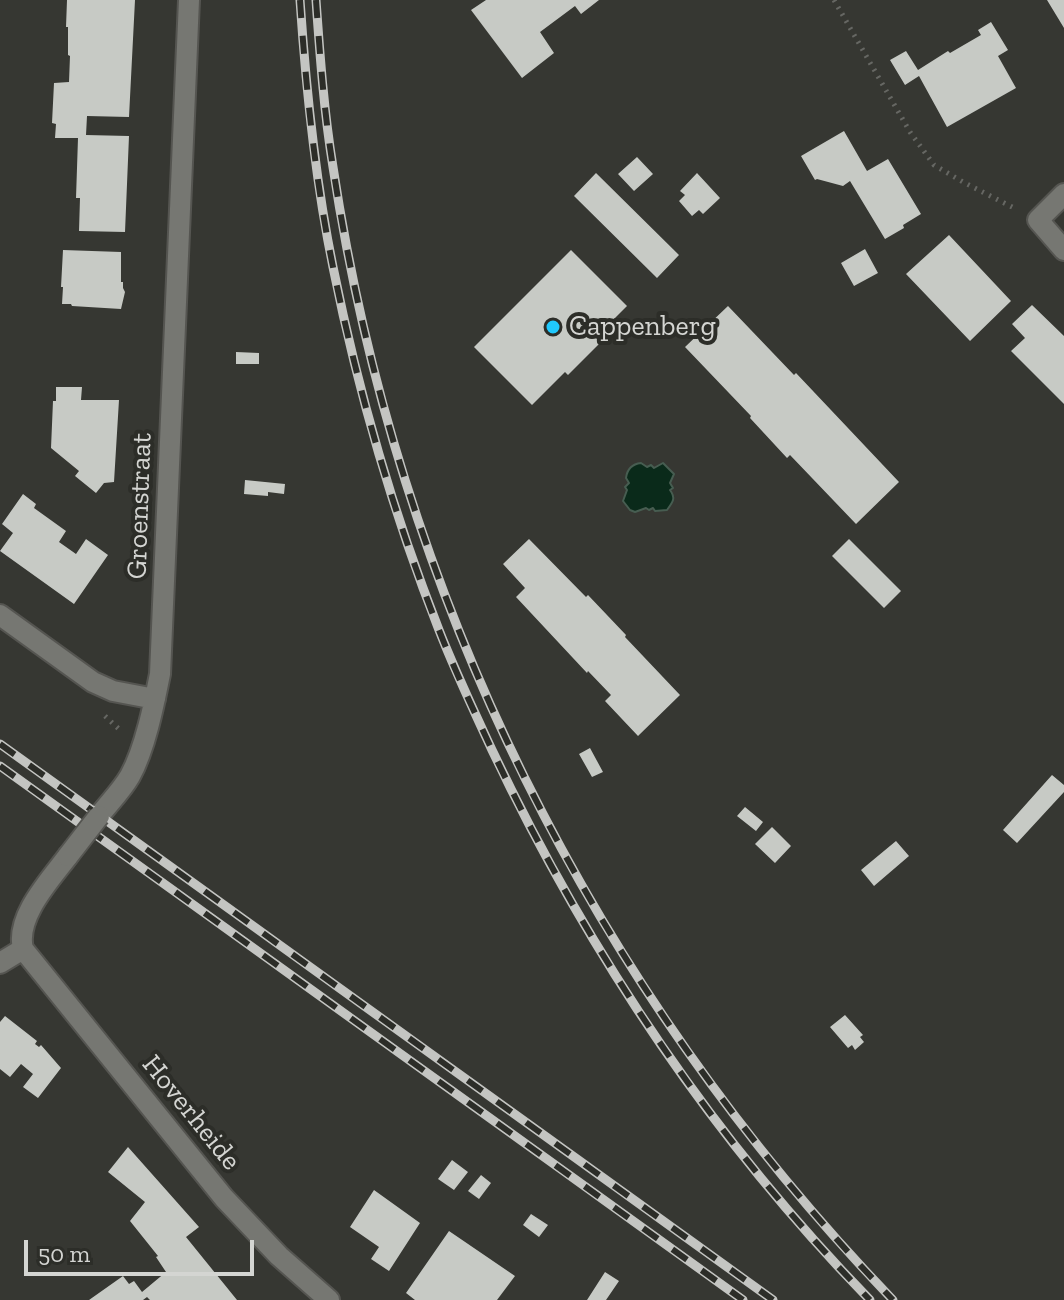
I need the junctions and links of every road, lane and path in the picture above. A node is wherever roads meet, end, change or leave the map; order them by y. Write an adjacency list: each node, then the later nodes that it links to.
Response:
1 (189, 0): 7 (street, Groenstraat)
2 (834, 0): 4 (path)
3 (1064, 194): 4 (street)
4 (1038, 220): 5 (street)
5 (1064, 250)
6 (0, 615): 7 (street)
7 (155, 699): 8 (street, Groenstraat, bridge)
8 (23, 949): 9 (street); 10 (street, Hoverheide)
9 (0, 963)
10 (329, 1300)

